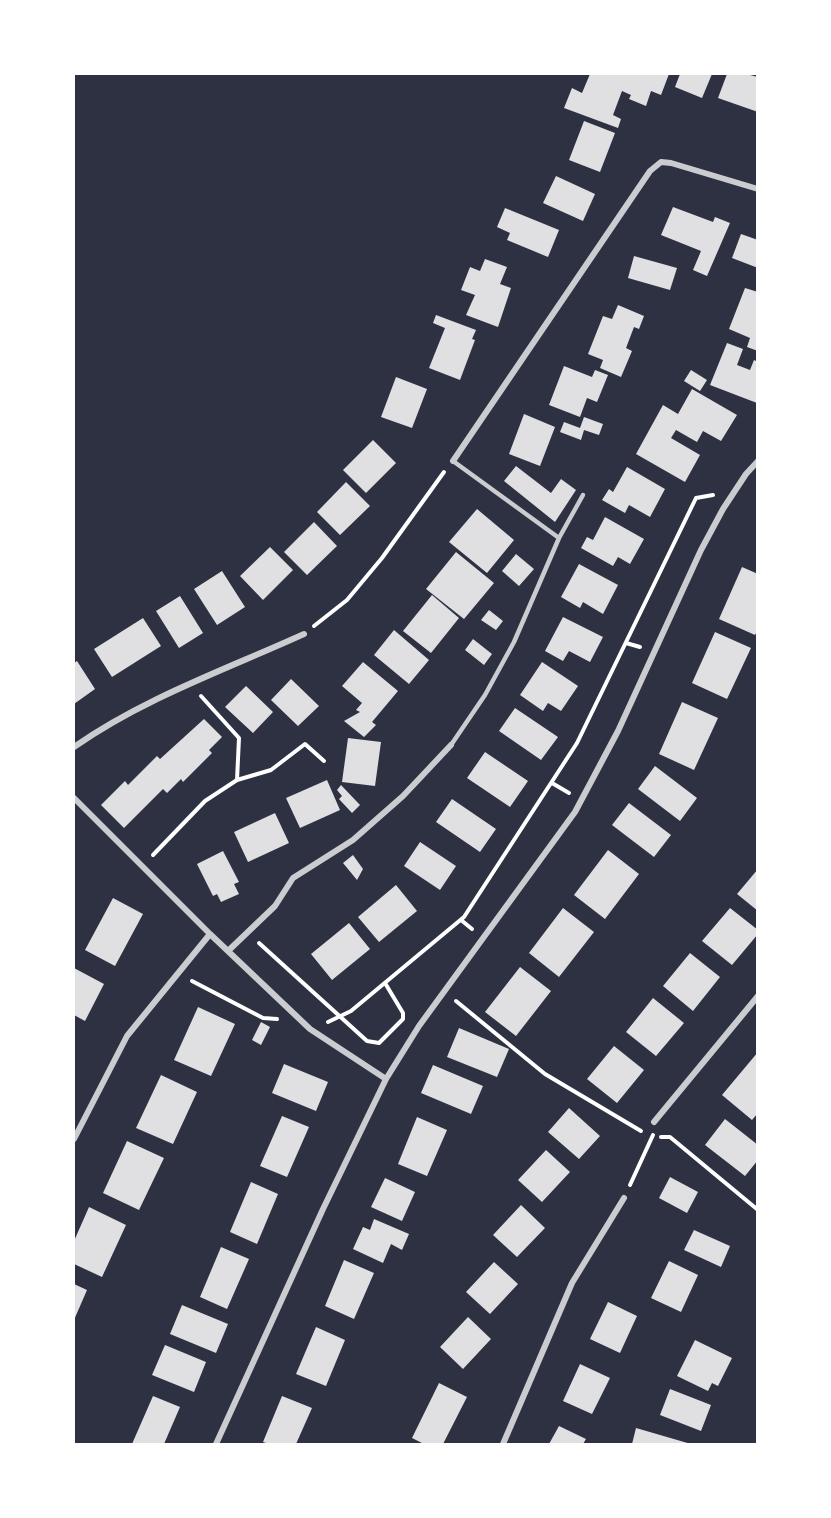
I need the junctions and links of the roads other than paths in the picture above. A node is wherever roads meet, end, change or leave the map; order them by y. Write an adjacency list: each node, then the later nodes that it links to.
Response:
1 (758, 189): 2 (street)
2 (453, 460): 5 (lane)
3 (758, 461): 13 (street)
4 (582, 495): 5 (lane)
5 (559, 538): 7 (lane)
6 (304, 634): 8 (street)
7 (451, 745): 11 (street)
8 (74, 747)
9 (74, 798): 10 (street)
10 (210, 934): 11 (street); 15 (street)
11 (228, 951): 13 (street)
12 (758, 996): 14 (street)
13 (386, 1079): 17 (street)
14 (654, 1122)
15 (74, 1139)
16 (624, 1198): 18 (street)
17 (216, 1444)
18 (503, 1444)

